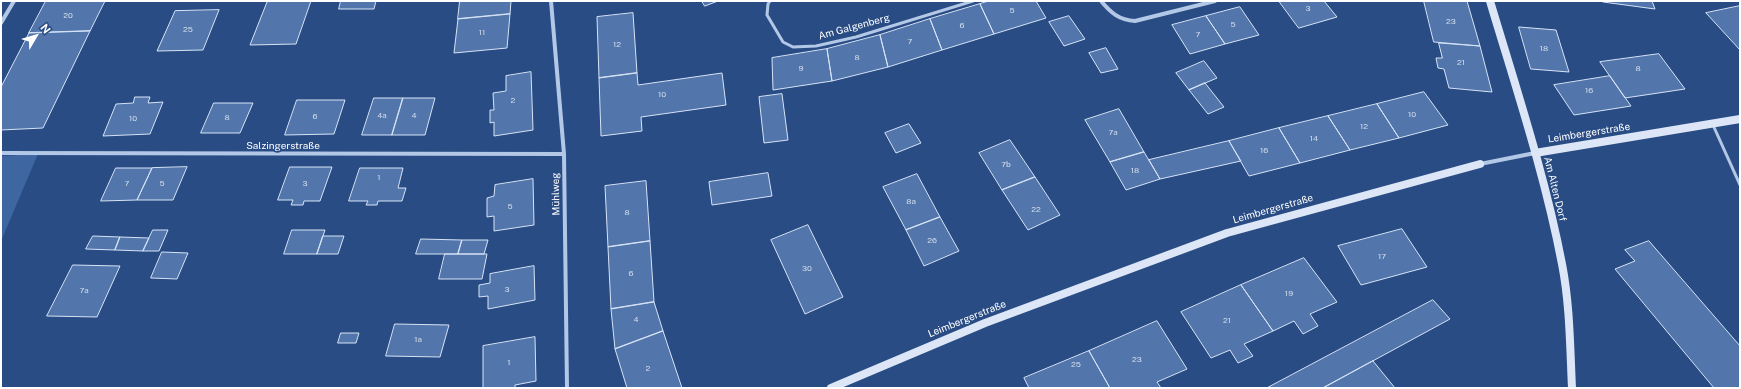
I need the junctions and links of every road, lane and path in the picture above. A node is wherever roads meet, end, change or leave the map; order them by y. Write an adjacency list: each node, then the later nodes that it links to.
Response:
1 (14, 1): 8 (street)
2 (551, 1): 13 (street, Mühlweg)
3 (770, 1): 4 (lane, Am Galgenberg)
4 (973, 1)
5 (1101, 1): 6 (street)
6 (1215, 1)
7 (1490, 1): 12 (street, Am Alten Dorf)
8 (1, 23)
9 (1740, 119): 10 (street, Leimbergerstraße)
10 (1713, 124): 12 (street, Leimbergerstraße); 15 (lane)
11 (1, 153): 13 (street, Salzingerstraße)
12 (1535, 153): 14 (street, Leimbergerstraße); 18 (street, Am Alten Dorf)
13 (564, 154): 16 (street, Mühlweg)
14 (1480, 164): 17 (street, Leimbergerstraße)
15 (1740, 185)
16 (567, 388)
17 (831, 388)
18 (1572, 388)

